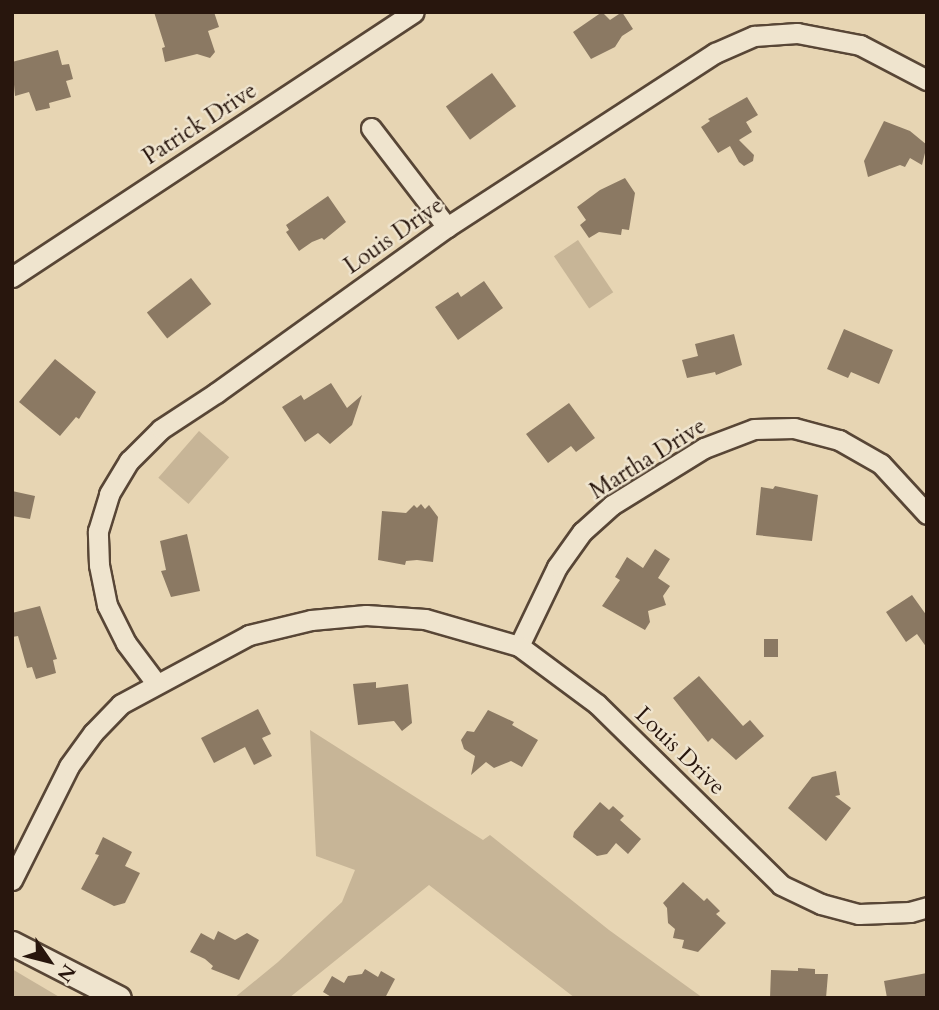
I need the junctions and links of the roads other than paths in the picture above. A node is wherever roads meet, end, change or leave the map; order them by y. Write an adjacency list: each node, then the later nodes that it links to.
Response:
1 (414, 12): 5 (street, Patrick Drive)
2 (927, 80): 4 (street, Louis Drive)
3 (371, 128): 4 (street)
4 (447, 228): 8 (street, Louis Drive)
5 (12, 277)
6 (927, 514): 7 (street, Martha Drive)
7 (519, 646): 8 (street, Louis Drive); 10 (street, Louis Drive)
8 (156, 683): 9 (street, Louis Drive)
9 (12, 880)
10 (927, 907)
11 (12, 943): 12 (street)
12 (119, 998)

